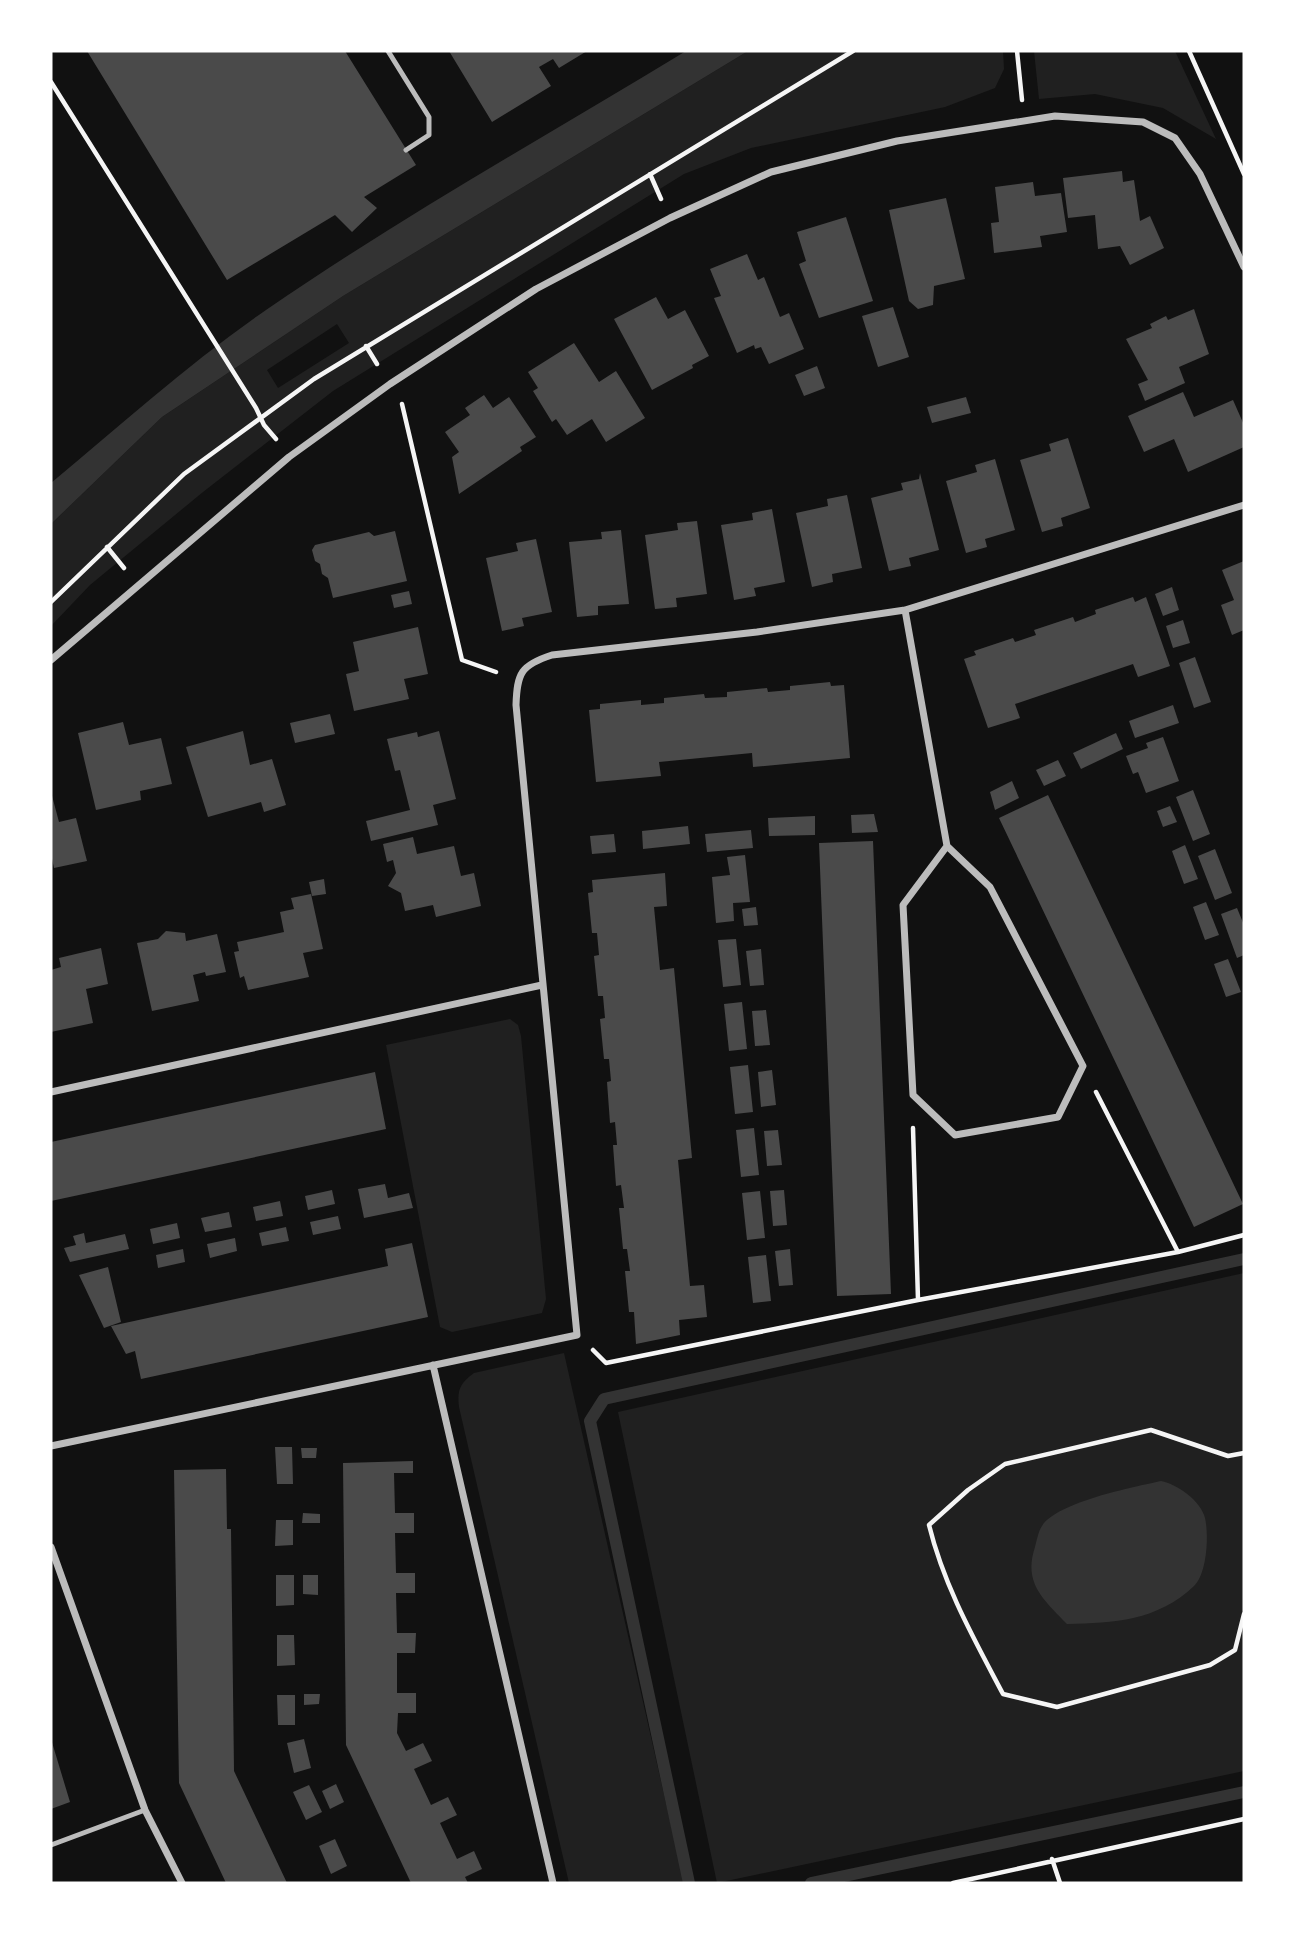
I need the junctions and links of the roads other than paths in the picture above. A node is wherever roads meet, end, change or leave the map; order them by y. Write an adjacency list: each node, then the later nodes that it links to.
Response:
1 (388, 51): 2 (lane)
2 (406, 150)
3 (1244, 267): 6 (street)
4 (1244, 505): 5 (street)
5 (905, 610): 7 (street); 8 (street)
6 (51, 660)
7 (947, 846): 7 (street)
8 (542, 985): 9 (street); 10 (street)
9 (51, 1092)
10 (433, 1366): 11 (street); 16 (street)
11 (51, 1446)
12 (51, 1546): 13 (street)
13 (145, 1810): 14 (lane); 15 (street)
14 (51, 1845)
15 (182, 1883)
16 (553, 1883)

